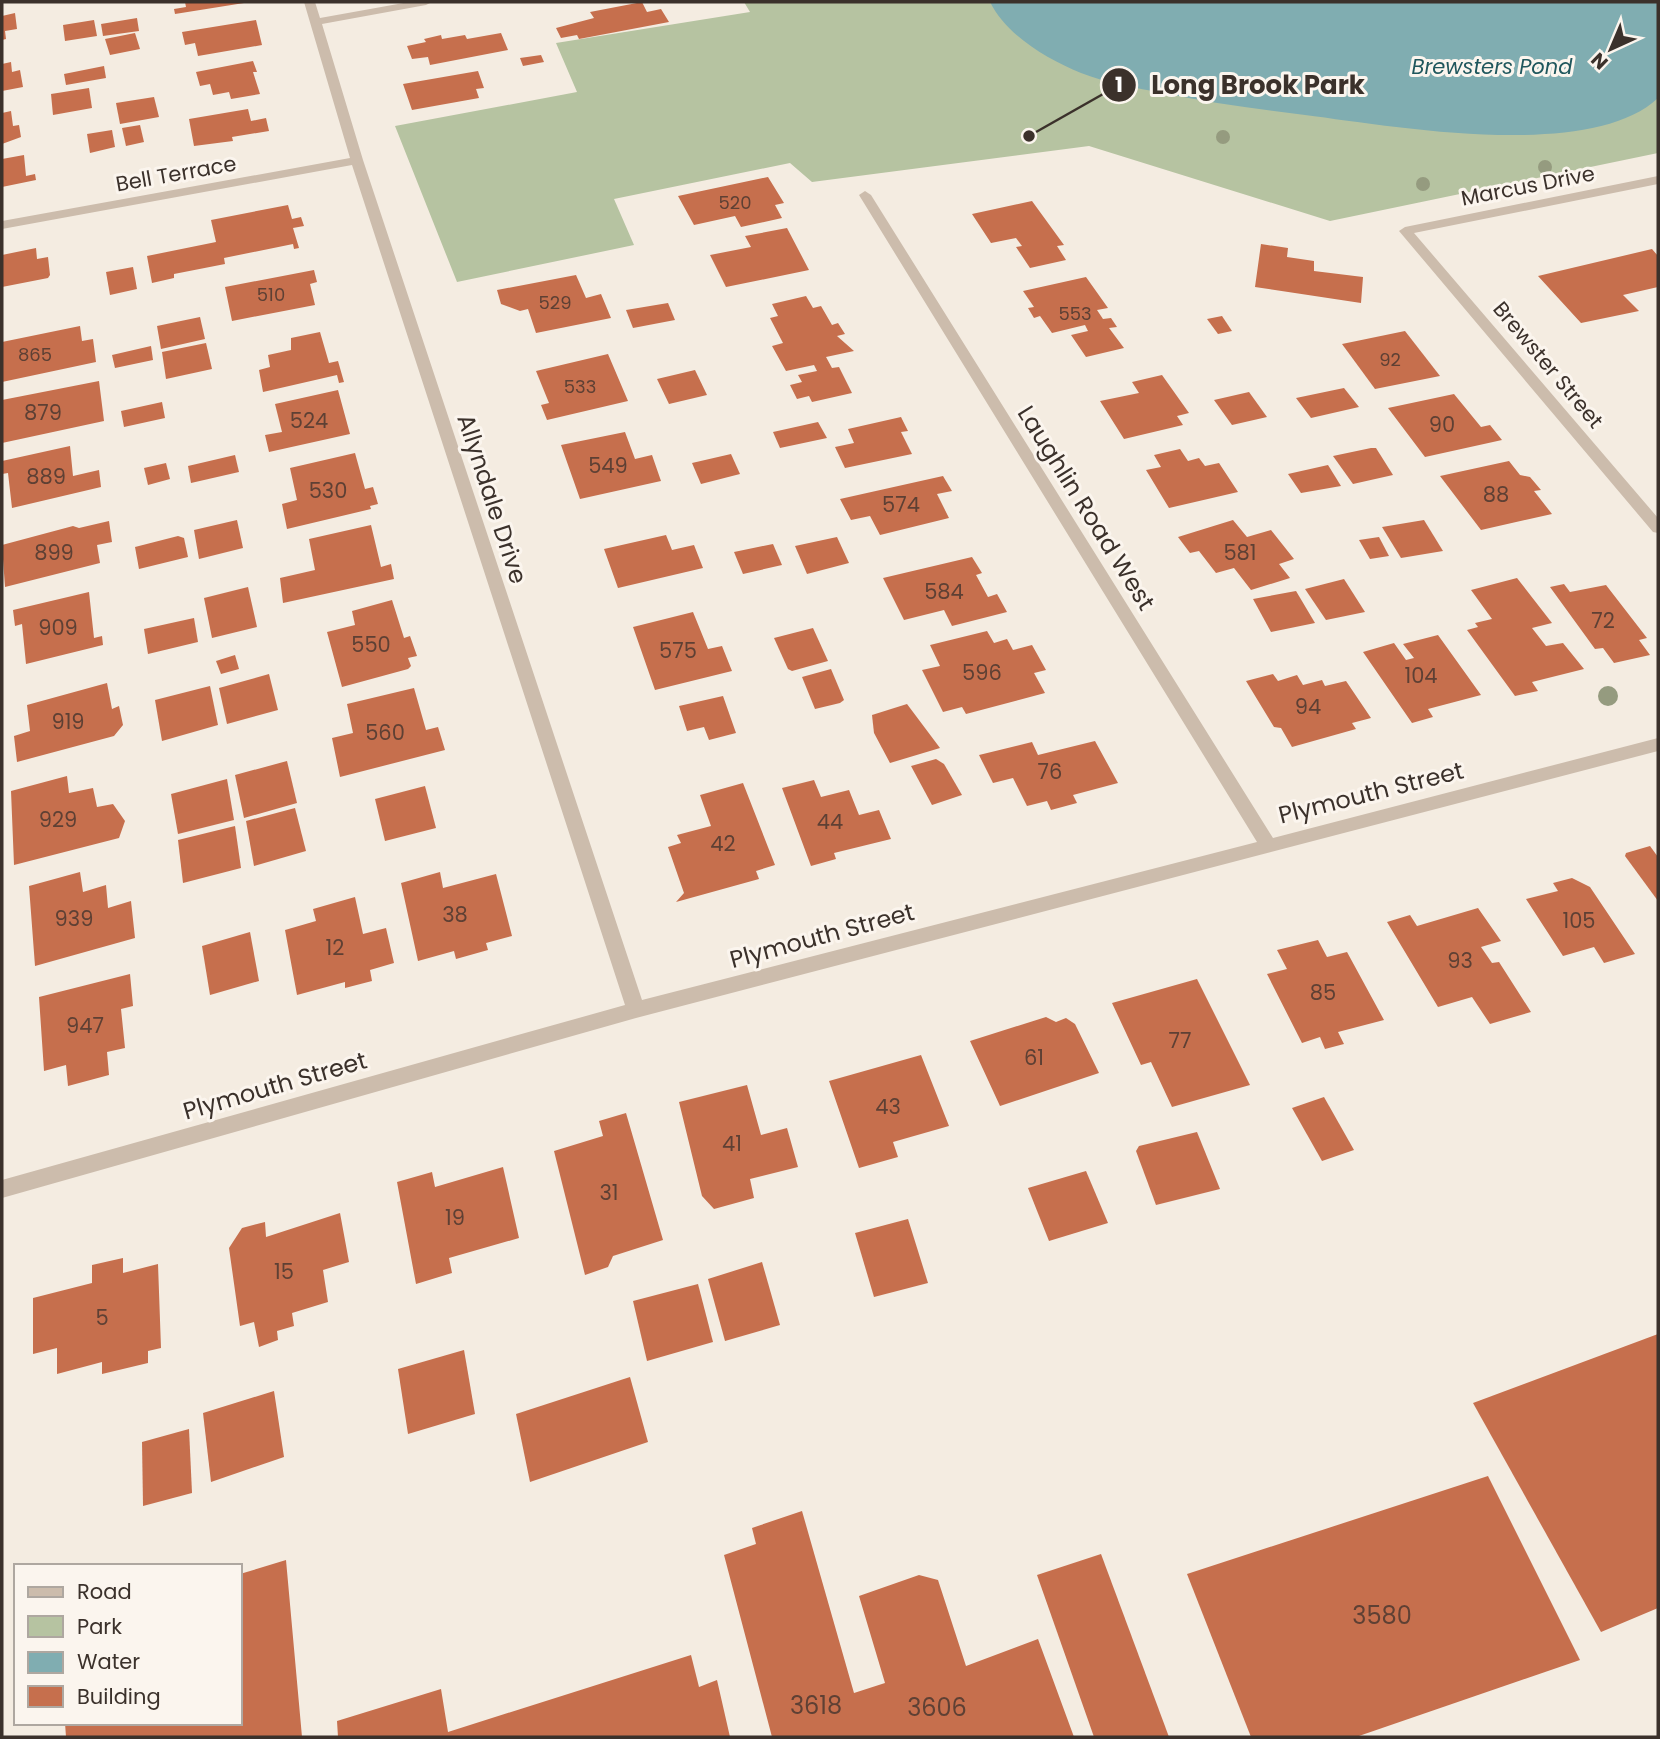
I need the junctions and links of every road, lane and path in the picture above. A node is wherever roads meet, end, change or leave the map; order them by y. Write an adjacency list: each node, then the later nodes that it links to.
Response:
1 (310, 2): 3 (street, Allyndale Drive)
2 (426, 2): 3 (street)
3 (317, 22): 4 (street, Allyndale Drive)
4 (357, 160): 7 (street, Bell Terrace); 12 (street, Allyndale Drive)
5 (1658, 180): 8 (street, Marcus Drive)
6 (865, 195): 11 (street, Laughlin Road West)
7 (2, 225)
8 (1405, 231): 9 (street, Brewster Street)
9 (1658, 527)
10 (1658, 745): 11 (street, Plymouth Street)
11 (1268, 845): 12 (street, Plymouth Street)
12 (636, 1010): 13 (street, Plymouth Street)
13 (2, 1189)

